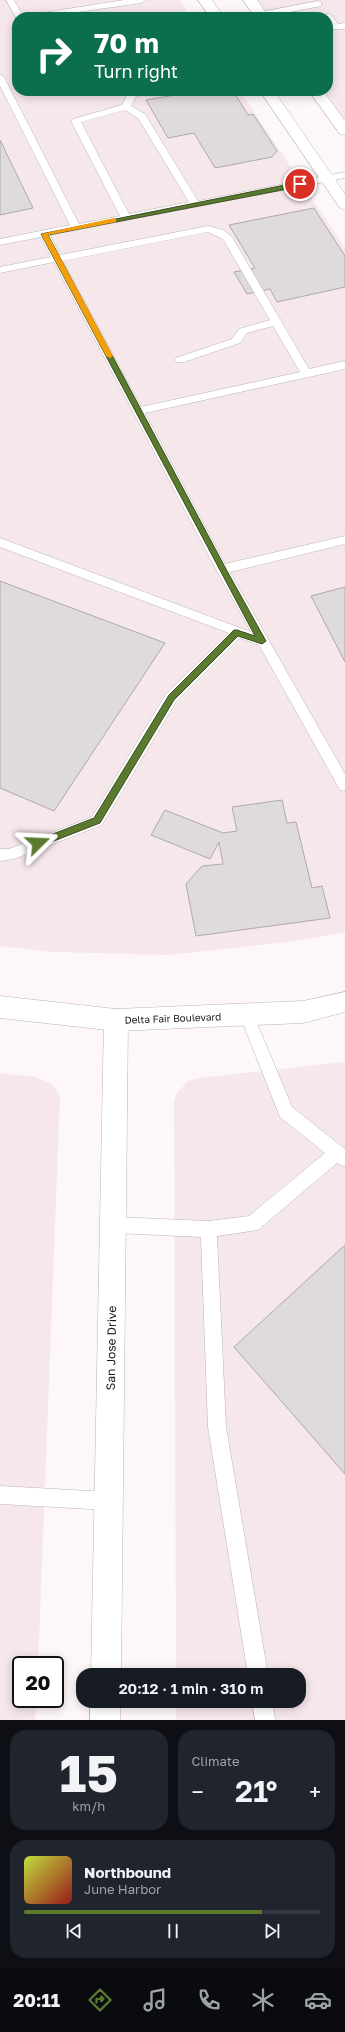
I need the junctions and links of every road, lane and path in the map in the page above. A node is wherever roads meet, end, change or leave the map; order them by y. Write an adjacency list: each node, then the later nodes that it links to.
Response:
1 (10, 0): 6 (lane)
2 (141, 0): 7 (lane)
3 (205, 0): 8 (street)
4 (250, 0): 9 (street)
5 (316, 2): 10 (lane); 11 (lane)
6 (16, 12)
7 (60, 12)
8 (213, 12)
9 (259, 12)
10 (277, 12)
11 (324, 12)
12 (333, 23): 13 (lane)
13 (345, 26)
14 (0, 77): 25 (lane)
15 (131, 96): 18 (lane)
16 (270, 96): 21 (street)
17 (320, 96): 19 (street)
18 (126, 107): 22 (lane); 24 (lane)
19 (345, 131)
20 (345, 175): 21 (lane)
21 (327, 179): 22 (lane); 23 (street)
22 (196, 204): 24 (lane)
23 (345, 205)
24 (126, 218): 25 (lane)
25 (76, 228): 26 (lane)
26 (44, 234): 27 (lane); 28 (lane)
27 (0, 242)
28 (57, 258): 29 (lane); 30 (lane); 34 (lane)
29 (0, 270)
30 (276, 322): 31 (lane); 33 (lane)
31 (180, 360)
32 (345, 365): 33 (lane)
33 (306, 373): 34 (lane)
34 (139, 410): 37 (lane)
35 (345, 540): 37 (lane)
36 (0, 542): 38 (lane)
37 (222, 569): 39 (lane)
38 (237, 633): 39 (lane); 41 (lane)
39 (262, 641): 40 (lane)
40 (345, 786)
41 (0, 855)
42 (345, 1002): 44 (street, Delta Fair Boulevard)
43 (0, 1007): 45 (street, Delta Fair Boulevard)
44 (247, 1016): 45 (street, Delta Fair Boulevard); 46 (lane)
45 (116, 1020): 47 (street, San Jose Drive)
46 (341, 1156): 48 (lane)
47 (114, 1225): 48 (lane); 50 (street, San Jose Drive)
48 (209, 1229): 52 (lane)
49 (0, 1495): 50 (lane)
50 (108, 1501): 51 (street, San Jose Drive)
51 (106, 1668)
52 (257, 1668)
53 (105, 1708): 55 (street)
54 (263, 1708): 56 (lane)
55 (105, 1720)
56 (265, 1720)

